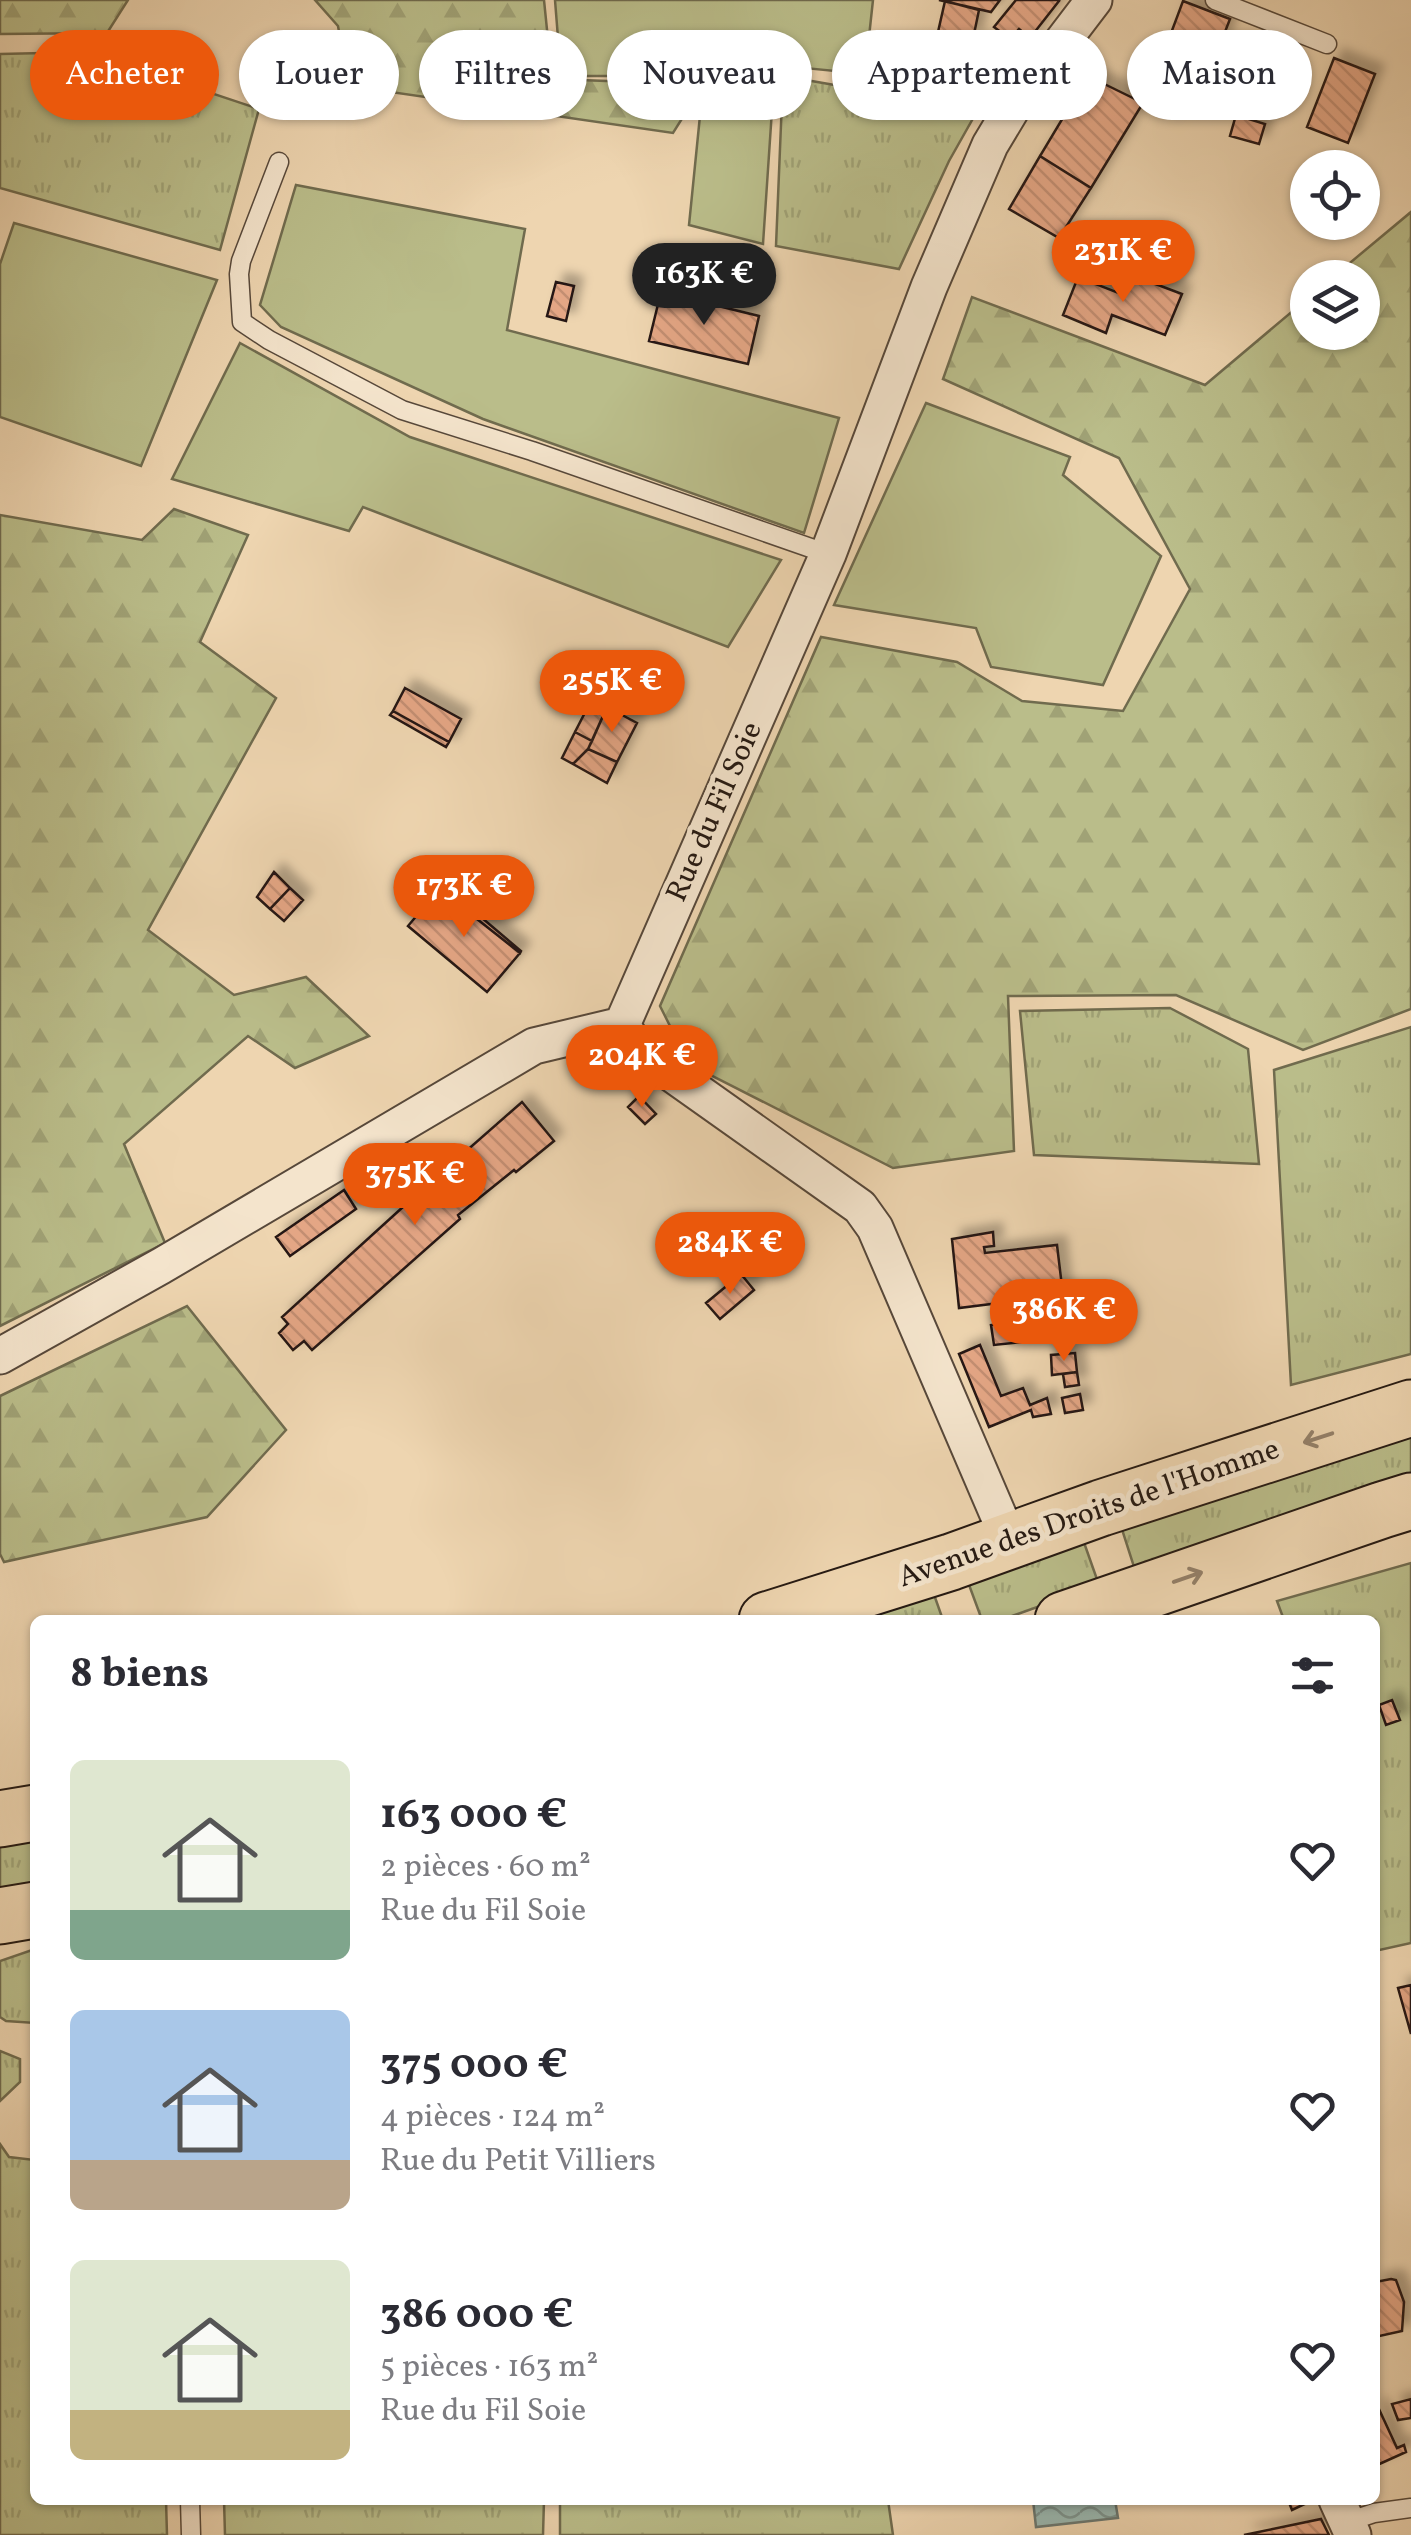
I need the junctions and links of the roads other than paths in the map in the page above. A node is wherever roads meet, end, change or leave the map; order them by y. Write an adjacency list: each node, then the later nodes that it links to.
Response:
1 (1094, 0): 5 (street, Rue du Fil Soie)
2 (1215, 0): 3 (lane)
3 (1326, 44)
4 (280, 162): 5 (lane)
5 (828, 554): 6 (street, Rue du Fil Soie)
6 (622, 1025): 7 (street); 10 (street)
7 (0, 1356)
8 (1411, 1408): 10 (main road, Avenue des Droits de l'Homme, one-way to 10)
9 (1411, 1502): 12 (main road, one-way to 9)
10 (1009, 1540): 11 (main road, Avenue des Droits de l'Homme)
11 (783, 1615)
12 (1078, 1615)
13 (30, 1814): 14 (main road)
14 (0, 1819)
15 (30, 1911): 16 (main road)
16 (0, 1916)
17 (190, 2505): 20 (lane)
18 (1411, 2508): 19 (lane)
19 (1346, 2519)
20 (191, 2535)

